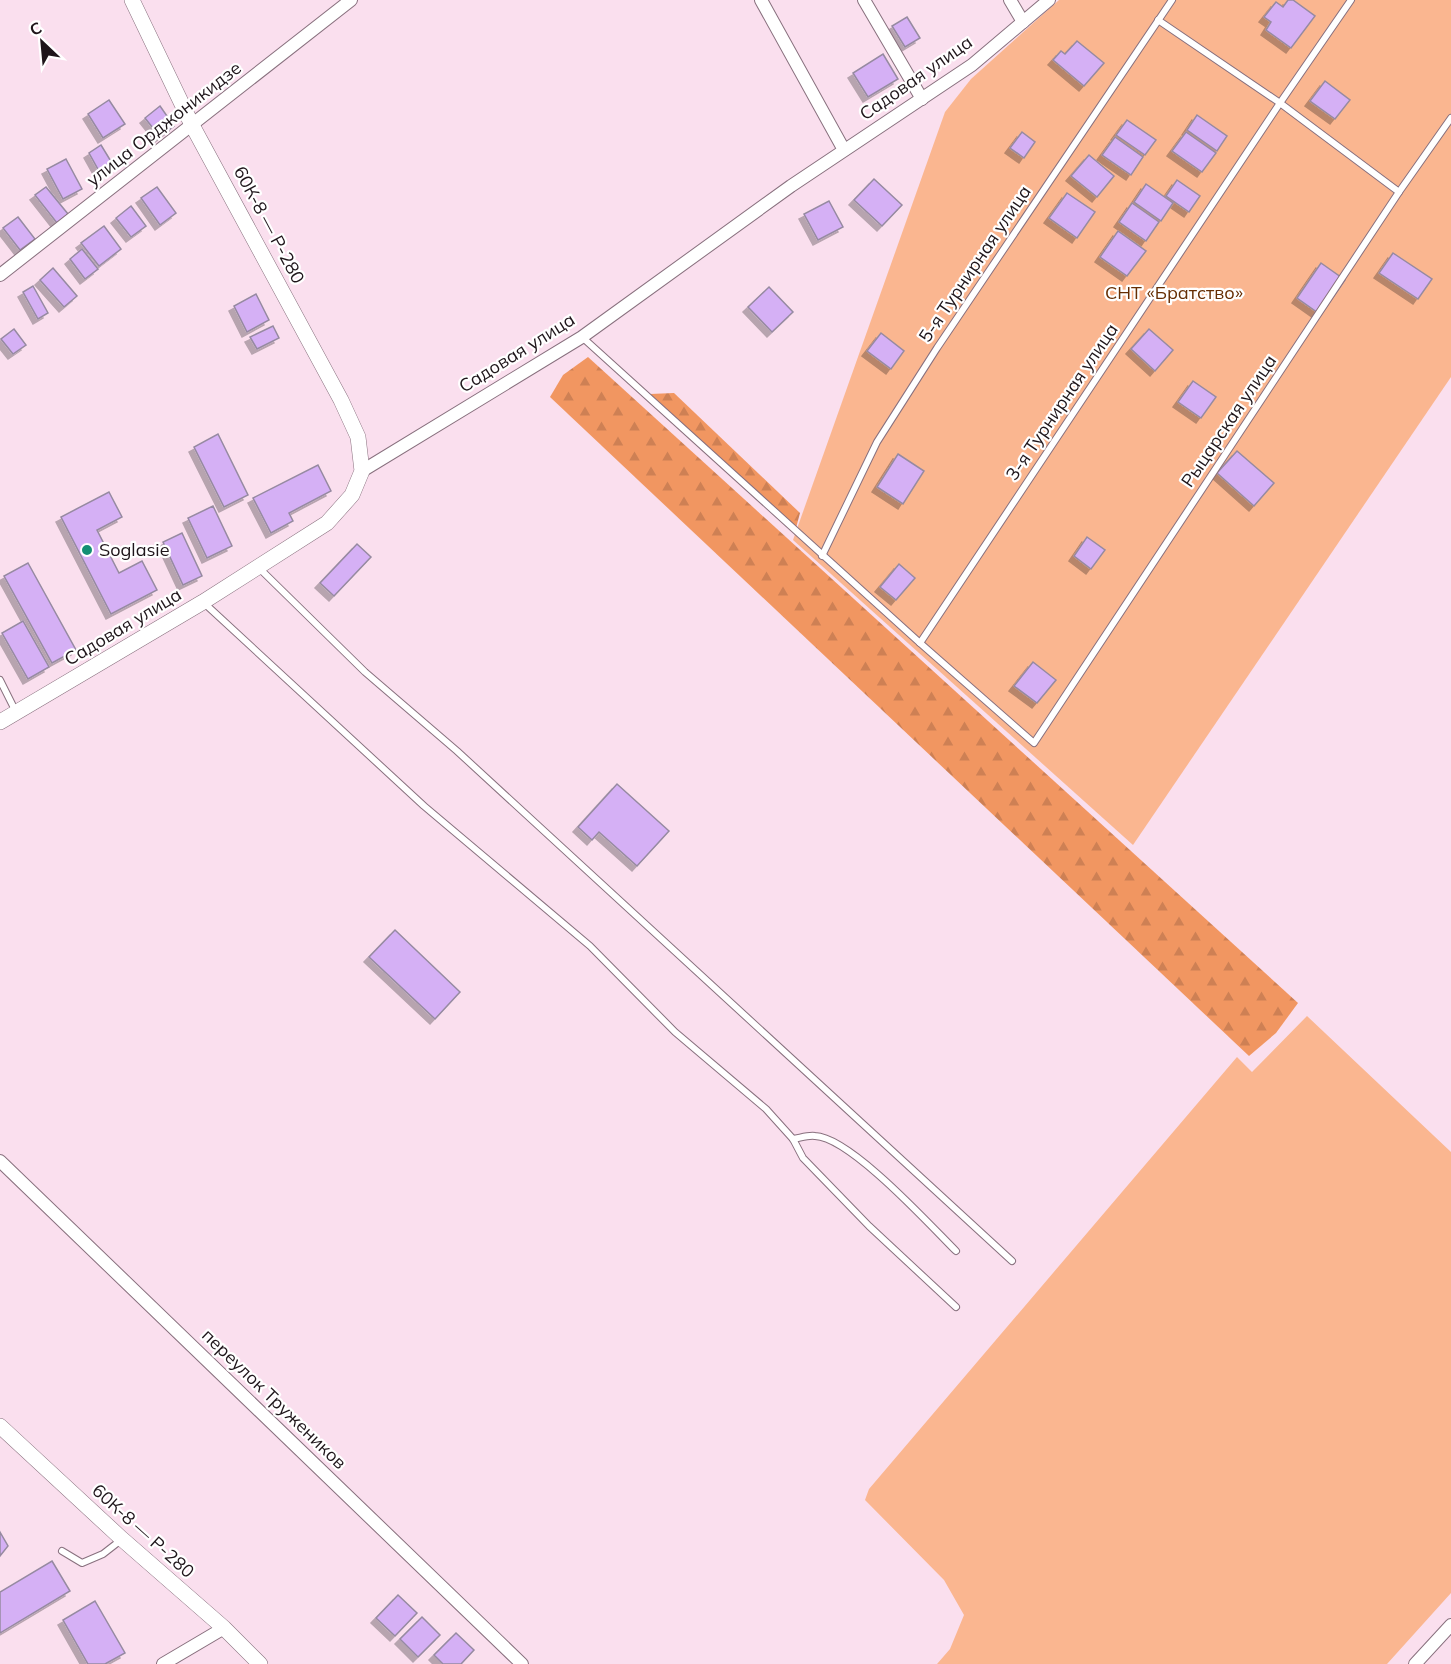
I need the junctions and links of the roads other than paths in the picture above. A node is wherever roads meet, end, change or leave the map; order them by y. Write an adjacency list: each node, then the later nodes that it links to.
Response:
1 (132, 0): 14 (street, 60К-8 — Р-280)
2 (351, 0): 14 (street, улица Орджоникидзе)
3 (760, 0): 15 (street)
4 (864, 0): 11 (street)
5 (1010, 0): 10 (street)
6 (1049, 0): 10 (street, Садовая улица)
7 (1172, 0): 9 (lane, 5-я Турнирная улица)
8 (1351, 0): 12 (lane, 3-я Турнирная улица)
9 (1158, 20): 12 (lane); 20 (lane, 5-я Турнирная улица)
10 (1023, 22): 11 (street, Садовая улица)
11 (922, 99): 15 (street, Садовая улица)
12 (1280, 103): 16 (lane); 23 (lane, 3-я Турнирная улица)
13 (1451, 118): 16 (lane, Рыцарская улица)
14 (192, 125): 17 (street, улица Орджоникидзе); 19 (street, 60К-8 — Р-280)
15 (844, 150): 18 (street, Садовая улица)
16 (1399, 192): 23 (lane, Рыцарская улица)
17 (0, 275)
18 (582, 338): 19 (street, Садовая улица); 20 (lane)
19 (362, 471): 21 (street, Садовая улица)
20 (822, 556): 23 (lane)
21 (258, 567): 22 (street, Садовая улица); 30 (lane)
22 (203, 602): 25 (street, Садовая улица); 27 (lane)
23 (920, 643)
24 (0, 680): 25 (lane)
25 (16, 713): 26 (street, Садовая улица)
26 (0, 722)
27 (793, 1139): 29 (lane); 31 (lane)
28 (0, 1161): 40 (street, переулок Тружеников)
29 (956, 1251)
30 (1012, 1261)
31 (956, 1307)
32 (0, 1426): 33 (street, 60К-8 — Р-280)
33 (122, 1539): 34 (lane); 36 (street, 60К-8 — Р-280)
34 (62, 1551)
35 (1451, 1625): 37 (street)
36 (224, 1628): 38 (street); 39 (street, 60К-8 — Р-280)
37 (1417, 1663)
38 (163, 1664)
39 (260, 1664)
40 (522, 1664)

